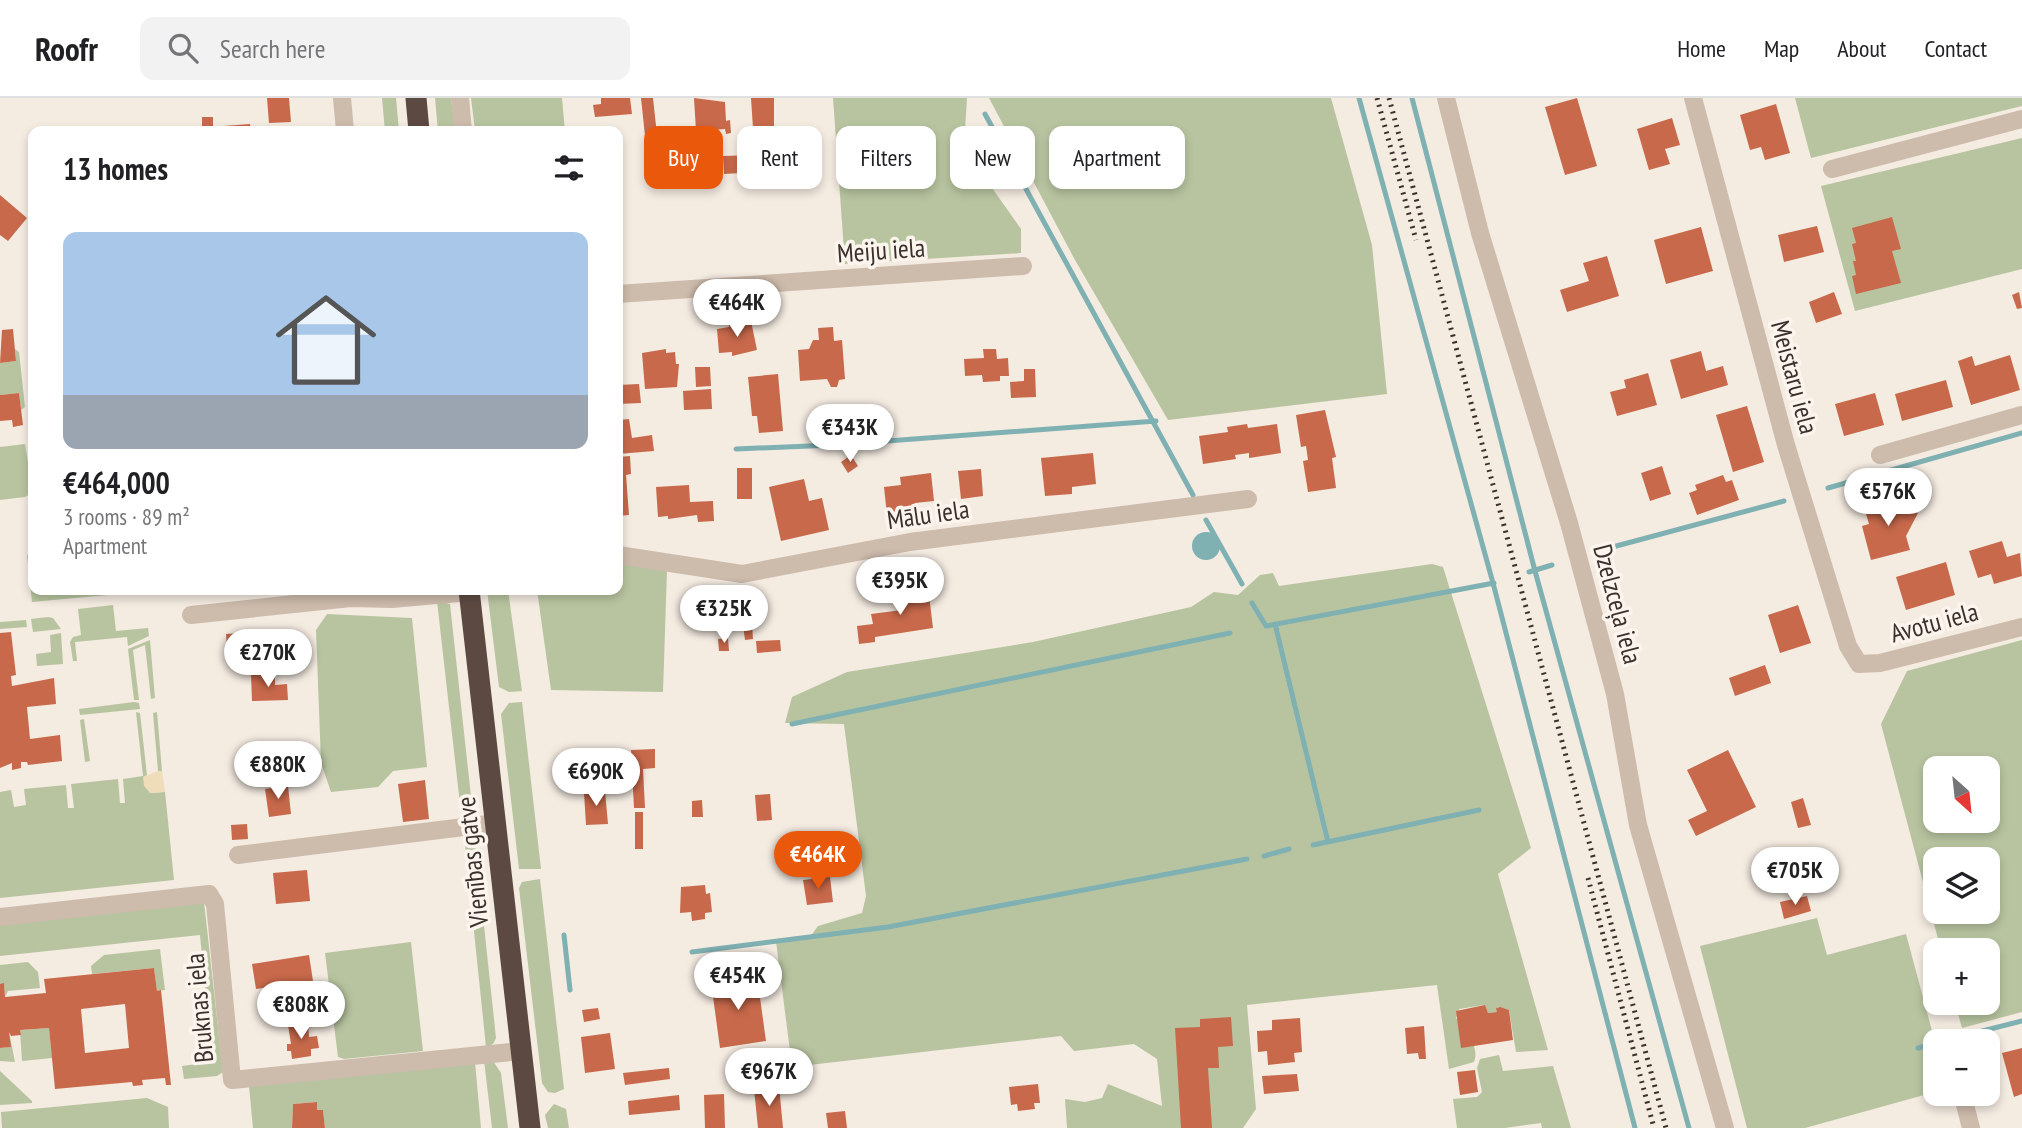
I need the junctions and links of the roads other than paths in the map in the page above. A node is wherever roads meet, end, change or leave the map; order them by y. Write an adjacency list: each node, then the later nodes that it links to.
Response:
1 (342, 98): 7 (street)
2 (416, 98): 8 (highway)
3 (460, 98): 9 (street)
4 (1446, 98): 28 (street, Dzelzceļa iela)
5 (1693, 98): 21 (street, Meistaru iela)
6 (2022, 119): 10 (street)
7 (345, 126)
8 (419, 126)
9 (463, 126)
10 (1832, 169)
11 (1023, 266): 12 (street, Meiju iela)
12 (623, 295)
13 (2022, 415): 14 (street)
14 (1880, 454)
15 (1248, 499): 16 (street, Mālu iela)
16 (623, 556)
17 (431, 595): 19 (street)
18 (470, 595): 22 (highway, Vienības gatve)
19 (191, 615)
20 (2022, 627): 21 (street, Avotu iela)
21 (1859, 664)
22 (496, 823): 23 (street); 25 (highway, Vienības gatve)
23 (238, 855)
24 (0, 917): 25 (street, Bruknas iela)
25 (521, 1051): 27 (highway, Vienības gatve)
26 (1965, 1106): 29 (street)
27 (530, 1128)
28 (1725, 1128)
29 (1971, 1128)

